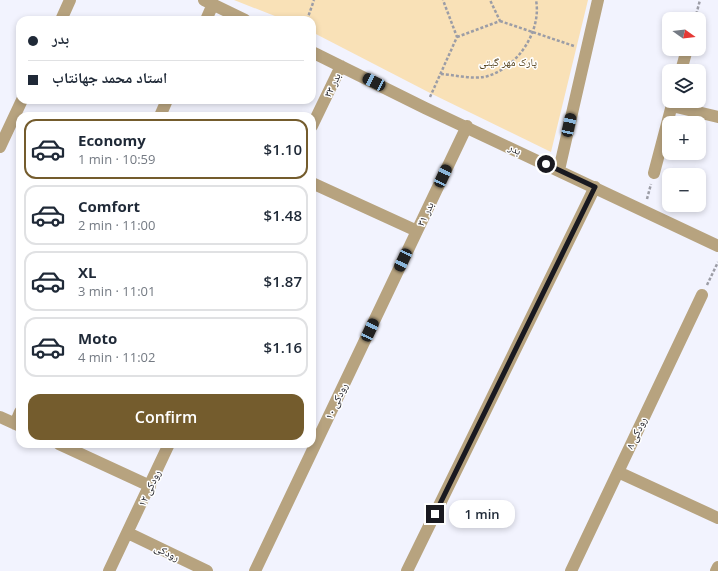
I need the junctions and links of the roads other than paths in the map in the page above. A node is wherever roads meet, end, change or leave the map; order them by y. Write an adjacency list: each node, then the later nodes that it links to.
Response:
1 (70, 0): 4 (street)
2 (598, 0): 16 (street)
3 (209, 2): 5 (street); 6 (street)
4 (62, 16)
5 (207, 16)
6 (238, 16)
7 (316, 54): 8 (street, بدر)
8 (341, 66): 13 (street, بدر ۳۳); 14 (street, بدر)
9 (671, 108): 17 (street)
10 (688, 108): 12 (street)
11 (16, 113): 15 (street)
12 (718, 117)
13 (316, 118)
14 (467, 126): 16 (street, بدر); 20 (street, بدر ۳۱)
15 (0, 147)
16 (559, 170): 19 (street, بدر)
17 (654, 173)
18 (316, 185): 20 (street)
19 (595, 187): 21 (street, بدر); 37 (street)
20 (417, 231): 25 (street, رودکی ۱۰)
21 (718, 246)
22 (702, 295): 29 (street, رودکی ۸)
23 (0, 417): 24 (street)
24 (16, 425)
25 (316, 443)
26 (68, 448): 30 (street)
27 (167, 448): 30 (street, رودکی ۱۲)
28 (314, 448): 36 (street, رودکی ۱۰)
29 (618, 472): 31 (street); 38 (street, رودکی ۸)
30 (150, 486): 32 (street, رودکی ۱۲)
31 (718, 518)
32 (128, 533): 34 (street, رودکی ۱۲); 35 (street, رودکی)
33 (718, 567): 39 (street)
34 (110, 571)
35 (207, 571)
36 (255, 571)
37 (407, 571)
38 (571, 571)
39 (716, 571)

